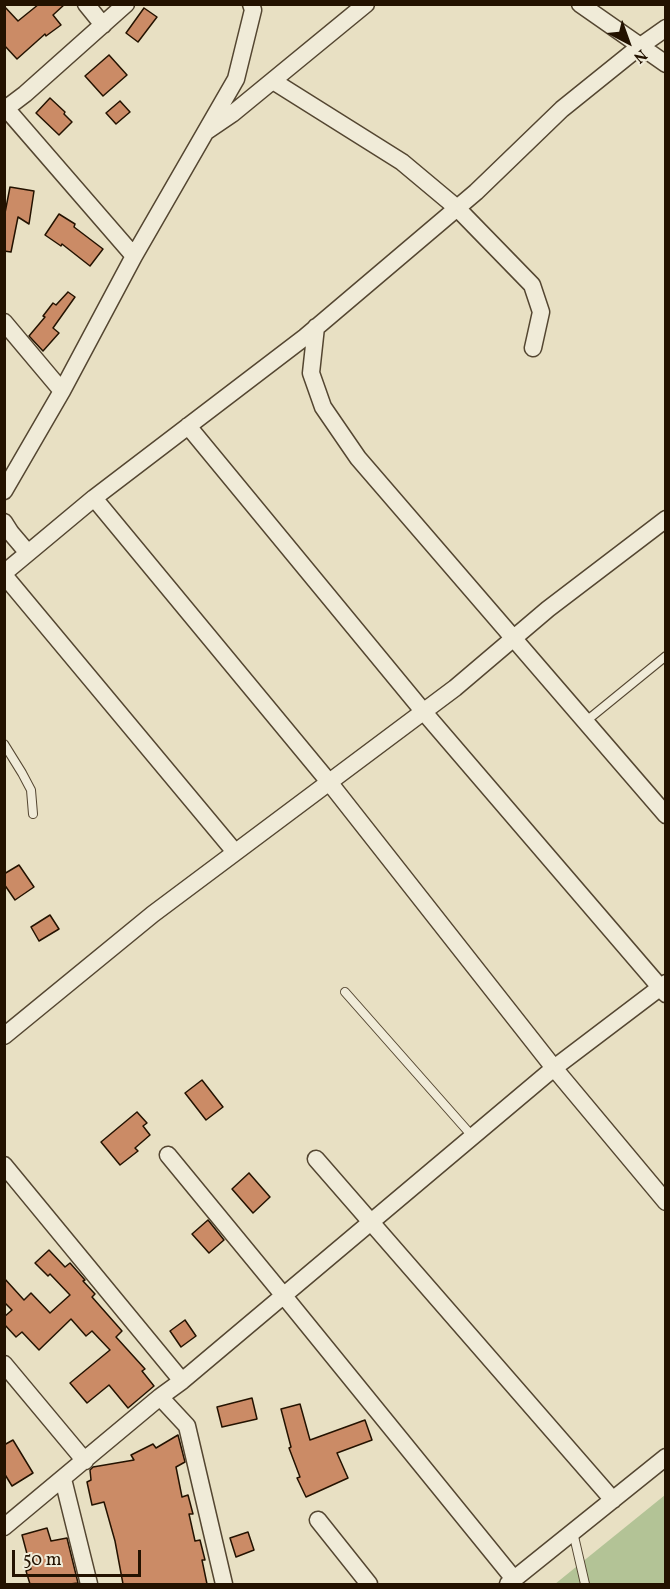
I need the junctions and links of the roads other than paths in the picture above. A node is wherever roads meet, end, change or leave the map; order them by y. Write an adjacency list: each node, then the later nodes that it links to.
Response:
1 (86, 4): 6 (street)
2 (126, 4): 6 (street)
3 (251, 4): 12 (street)
4 (366, 4): 10 (street)
5 (580, 4): 8 (street)
6 (103, 25): 11 (street)
7 (666, 28): 8 (street)
8 (639, 47): 9 (street); 13 (street)
9 (666, 64)
10 (273, 81): 12 (street); 13 (street)
11 (5, 108): 14 (street)
12 (205, 132): 14 (street)
13 (457, 208): 16 (street); 17 (street)
14 (134, 256): 18 (street)
15 (4, 321): 18 (street)
16 (316, 327): 19 (street); 26 (street)
17 (533, 348)
18 (62, 391): 20 (street)
19 (188, 426): 21 (street); 28 (street)
20 (4, 491)
21 (94, 498): 24 (street); 31 (street)
22 (666, 519): 26 (street)
23 (4, 522): 24 (street)
24 (28, 553): 25 (street)
25 (4, 574): 34 (street)
26 (514, 638): 28 (street); 29 (street)
27 (666, 656): 29 (lane)
28 (423, 711): 31 (street); 35 (street)
29 (585, 722): 33 (street)
30 (4, 744): 32 (lane)
31 (329, 782): 34 (street); 38 (street)
32 (33, 813)
33 (666, 815)
34 (235, 852): 37 (street)
35 (664, 988): 38 (street)
36 (345, 992): 39 (lane)
37 (4, 1036)
38 (554, 1068): 39 (street); 43 (street)
39 (473, 1137): 44 (street)
40 (168, 1155): 45 (street)
41 (316, 1159): 44 (street)
42 (4, 1165): 47 (street)
43 (666, 1202)
44 (372, 1222): 45 (street); 52 (street)
45 (284, 1296): 47 (street); 56 (street)
46 (4, 1364): 50 (street)
47 (182, 1381): 48 (street)
48 (160, 1397): 50 (street); 58 (street)
49 (666, 1457): 52 (street)
50 (85, 1461): 51 (street)
51 (63, 1479): 54 (street); 57 (street)
52 (613, 1500): 55 (street)
53 (318, 1520): 59 (street)
54 (4, 1527)
55 (573, 1532): 56 (street); 60 (lane)
56 (511, 1582)
57 (89, 1584)
58 (224, 1584)
59 (369, 1584)
60 (585, 1584)

